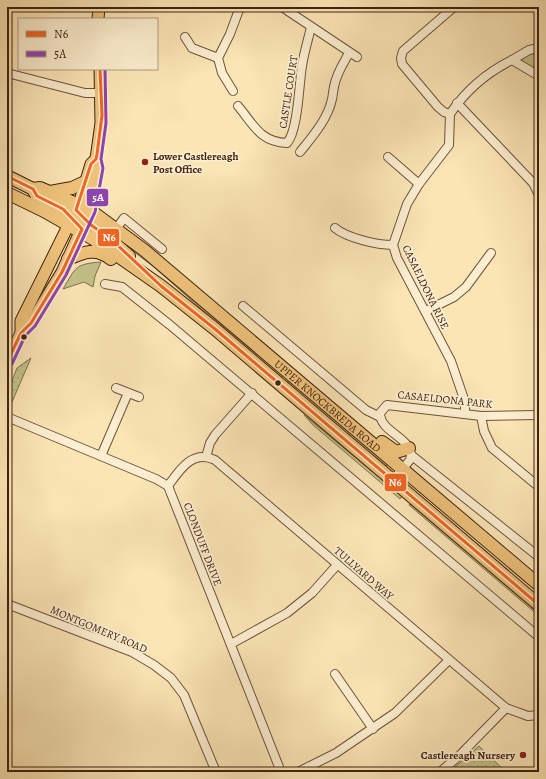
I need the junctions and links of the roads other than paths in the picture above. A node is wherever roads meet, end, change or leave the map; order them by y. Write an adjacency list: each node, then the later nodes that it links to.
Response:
1 (99, 7): 5 (main road)
2 (240, 7): 11 (street)
3 (282, 7): 6 (street)
4 (454, 7): 20 (street)
5 (98, 18)
6 (311, 27): 9 (street); 19 (street, CASTLE COURT)
7 (185, 37): 11 (street)
8 (539, 48): 12 (street)
9 (349, 53): 10 (street); 21 (street)
10 (357, 57)
11 (218, 58): 16 (street)
12 (512, 60): 15 (street); 18 (street)
13 (100, 70): 17 (main road)
14 (7, 73): 17 (street)
15 (539, 76)
16 (233, 91)
17 (101, 93): 23 (main road)
18 (457, 103): 20 (street); 30 (street)
19 (238, 106)
20 (450, 114): 26 (street, CASAELDONA RISE)
21 (300, 152)
22 (388, 157): 26 (street)
23 (96, 159): 25 (main road); 31 (main road)
24 (7, 176): 27 (highway)
25 (87, 181): 28 (highway); 31 (main road)
26 (419, 184): 34 (street, CASAELDONA RISE)
27 (33, 189): 28 (highway); 31 (highway)
28 (50, 192): 31 (highway)
29 (7, 193): 31 (highway)
30 (539, 195)
31 (79, 218): 33 (highway, UPPER KNOCKBREDA ROAD); 37 (main road); 39 (highway); 39 (highway, UPPER KNOCKBREDA ROAD); 42 (main road)
32 (335, 228): 34 (street)
33 (116, 229): 35 (street); 44 (highway, UPPER KNOCKBREDA ROAD)
34 (393, 245): 41 (street, CASAELDONA RISE)
35 (162, 249)
36 (491, 253): 41 (street)
37 (68, 259): 42 (main road); 45 (highway)
38 (105, 284): 48 (street)
39 (161, 286): 45 (highway, UPPER KNOCKBREDA ROAD)
40 (243, 306): 54 (street, UPPER KNOCKBREDA ROAD)
41 (426, 311): 50 (street, CASAELDONA RISE)
42 (21, 333): 43 (main road)
43 (7, 362)
44 (278, 364): 55 (highway); 58 (highway, UPPER KNOCKBREDA ROAD)
45 (269, 376): 59 (highway, UPPER KNOCKBREDA ROAD)
46 (116, 388): 47 (street)
47 (128, 393): 49 (street); 56 (street)
48 (252, 393): 57 (street); 67 (street)
49 (139, 397)
50 (465, 414): 52 (street, CASAELDONA PARK); 54 (street, CASAELDONA PARK)
51 (539, 415): 52 (street, CASAELDONA PARK)
52 (481, 416): 61 (street)
53 (7, 417): 56 (street)
54 (380, 417): 55 (street)
55 (410, 452): 58 (street); 62 (street)
56 (101, 456): 60 (street)
57 (206, 457): 60 (street); 63 (street, TULLYARD WAY)
58 (402, 469): 59 (street); 64 (highway, UPPER KNOCKBREDA ROAD)
59 (393, 480): 66 (highway, UPPER KNOCKBREDA ROAD)
60 (168, 486): 68 (street, CLONDUFF DRIVE)
61 (539, 487)
62 (539, 557)
63 (337, 565): 68 (street); 69 (street, TULLYARD WAY)
64 (539, 586)
65 (7, 604): 74 (street, MONTGOMERY ROAD)
66 (539, 605)
67 (539, 637)
68 (231, 644): 75 (street, CLONDUFF DRIVE)
69 (449, 660): 71 (street, TULLYARD WAY); 73 (street)
70 (334, 674): 73 (street)
71 (506, 708): 72 (street); 77 (street)
72 (539, 715)
73 (373, 729): 76 (street)
74 (216, 772)
75 (281, 772)
76 (298, 772)
77 (440, 772)

